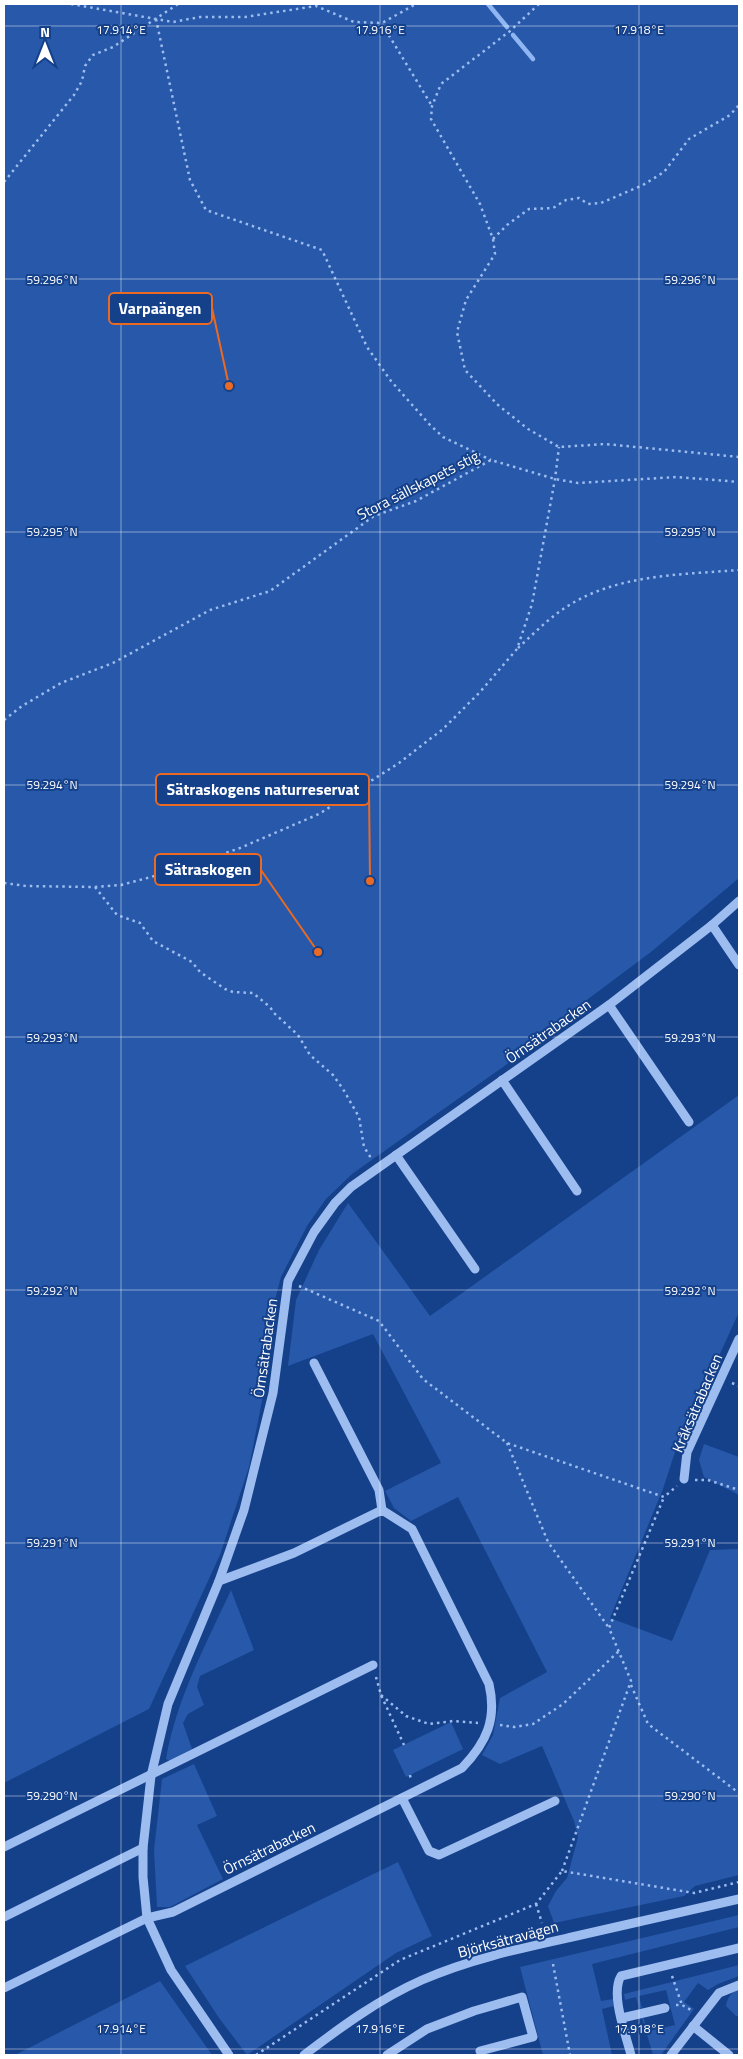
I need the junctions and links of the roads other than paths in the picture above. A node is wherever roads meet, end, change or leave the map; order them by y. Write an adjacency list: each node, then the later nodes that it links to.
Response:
1 (739, 900): 2 (street, Örnsätrabacken)
2 (712, 926): 3 (street); 4 (street, Örnsätrabacken)
3 (739, 965)
4 (609, 1005): 5 (street, Örnsätrabacken); 6 (street, Örnsätrabacken)
5 (502, 1080): 7 (street, Örnsätrabacken); 8 (street, Örnsätrabacken)
6 (689, 1122)
7 (396, 1155): 9 (street); 14 (street, Örnsätrabacken)
8 (577, 1191)
9 (475, 1269)
10 (739, 1339): 12 (street, Kråksätrabacken)
11 (314, 1362): 13 (street)
12 (684, 1479)
13 (382, 1510): 14 (street); 17 (street, Örnsätrabacken)
14 (219, 1581): 16 (street, Örnsätrabacken)
15 (373, 1665): 16 (street)
16 (151, 1776): 19 (street); 20 (street, Örnsätrabacken)
17 (402, 1798): 18 (street); 23 (street, Örnsätrabacken)
18 (555, 1801)
19 (4, 1847)
20 (143, 1848): 22 (street); 23 (street, Örnsätrabacken)
21 (739, 1899): 32 (street, Björksätravägen)
22 (4, 1917)
23 (147, 1918): 26 (street, Örnsätrabacken); 31 (street, Örnsätrabacken)
24 (739, 1948): 28 (street)
25 (739, 1985): 29 (street)
26 (4, 1988)
27 (665, 2008): 28 (street)
28 (622, 2018): 34 (street)
29 (693, 2026): 35 (street); 36 (street)
30 (480, 2051): 33 (street)
31 (229, 2055)
32 (304, 2055)
33 (388, 2055)
34 (631, 2055)
35 (671, 2055)
36 (729, 2055)

